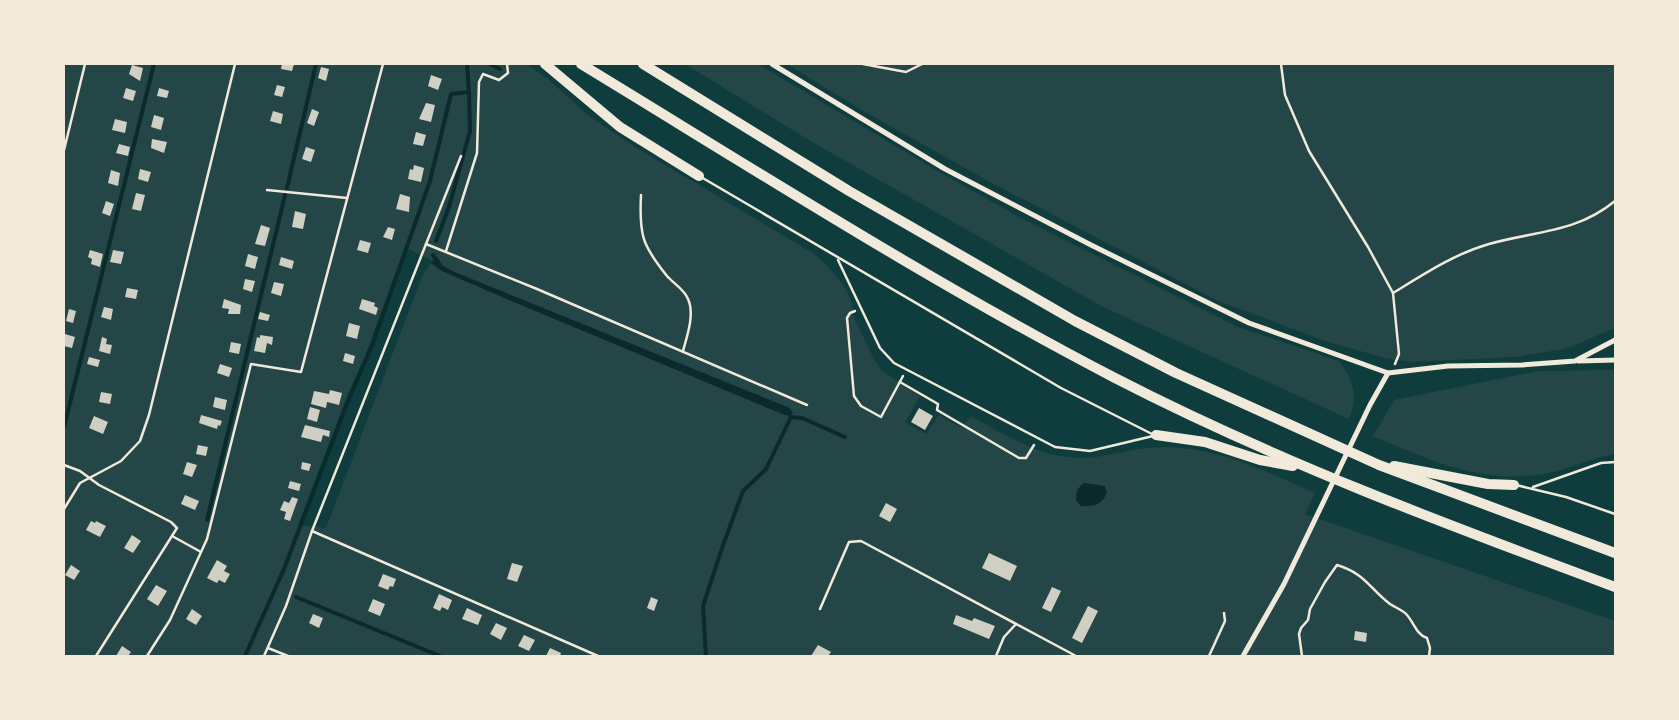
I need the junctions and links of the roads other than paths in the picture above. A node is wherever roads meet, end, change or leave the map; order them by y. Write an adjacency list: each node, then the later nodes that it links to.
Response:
1 (544, 64): 5 (highway)
2 (581, 64): 14 (highway)
3 (644, 64): 13 (highway)
4 (772, 64): 10 (street)
5 (699, 176): 6 (lane)
6 (838, 259): 11 (lane); 11 (lane)
7 (1615, 340): 9 (street)
8 (1615, 360): 9 (street)
9 (1574, 361): 10 (street)
10 (1388, 372): 20 (street)
11 (1156, 436): 14 (highway)
12 (1615, 462): 16 (lane)
13 (1379, 465): 15 (highway); 18 (highway)
14 (1310, 469): 19 (highway)
15 (1514, 485): 16 (lane)
16 (1532, 488): 17 (lane)
17 (1615, 514)
18 (1615, 553)
19 (1615, 587)
20 (1244, 656)

